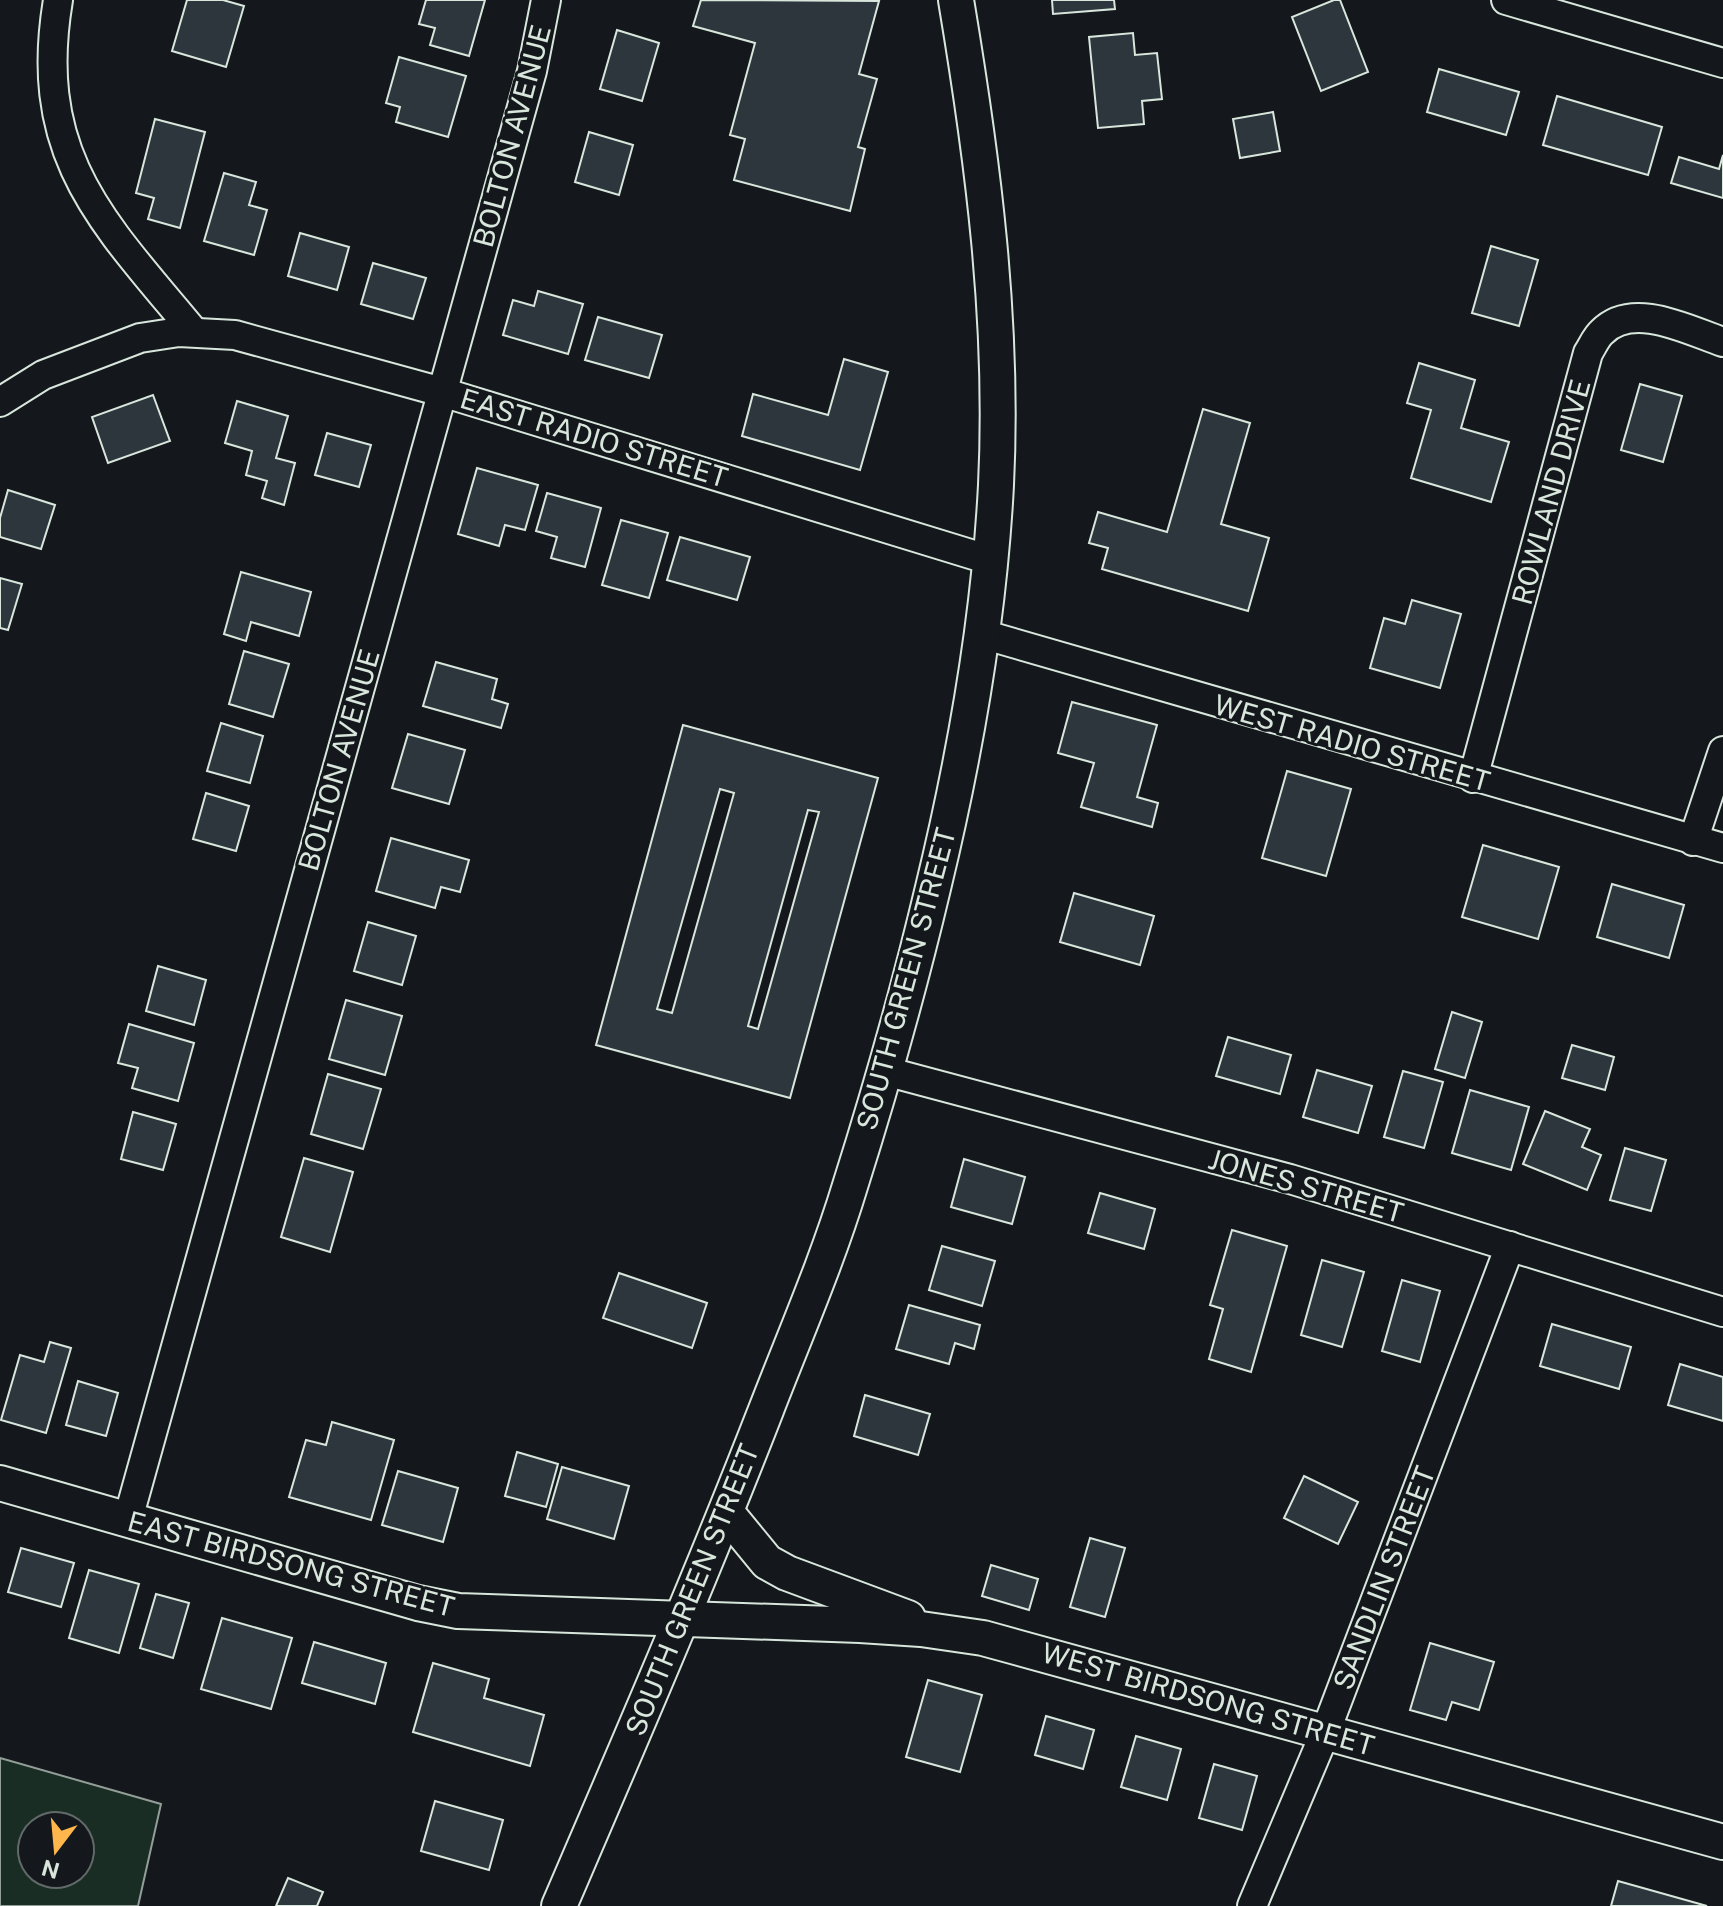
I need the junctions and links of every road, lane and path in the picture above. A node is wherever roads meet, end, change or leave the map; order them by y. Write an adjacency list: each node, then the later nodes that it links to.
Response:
1 (58, 0): 6 (street)
2 (546, 0): 9 (street, BOLTON AVENUE)
3 (956, 0): 10 (street, SOUTH GREEN STREET)
4 (1506, 0): 5 (street)
5 (1723, 63)
6 (194, 332): 8 (street, EAST RADIO STREET); 9 (street, EAST RADIO STREET)
7 (1723, 342): 13 (street, ROWLAND DRIVE)
8 (7, 385)
9 (442, 392): 10 (street, EAST RADIO STREET); 21 (street, BOLTON AVENUE)
10 (990, 560): 11 (street, SOUTH GREEN STREET)
11 (982, 634): 13 (street, WEST RADIO STREET); 16 (street, SOUTH GREEN STREET)
12 (1723, 751): 14 (street)
13 (1473, 778): 14 (street, WEST RADIO STREET)
14 (1693, 841): 15 (street, WEST RADIO STREET)
15 (1723, 848)
16 (885, 1071): 17 (street, JONES STREET); 20 (street, SOUTH GREEN STREET)
17 (1510, 1246): 18 (street, JONES STREET); 24 (street, SANDLIN STREET)
18 (1723, 1312)
19 (0, 1483): 21 (street, EAST BIRDSONG STREET)
20 (726, 1512): 22 (street, SOUTH GREEN STREET); 23 (street)
21 (128, 1519): 22 (street, EAST BIRDSONG STREET)
22 (682, 1620): 23 (street, WEST BIRDSONG STREET); 26 (street, SOUTH GREEN STREET)
23 (942, 1631): 24 (street, WEST BIRDSONG STREET)
24 (1325, 1733): 25 (street, WEST BIRDSONG STREET); 27 (street, SANDLIN STREET)
25 (1723, 1842)
26 (559, 1906)
27 (1252, 1906)

